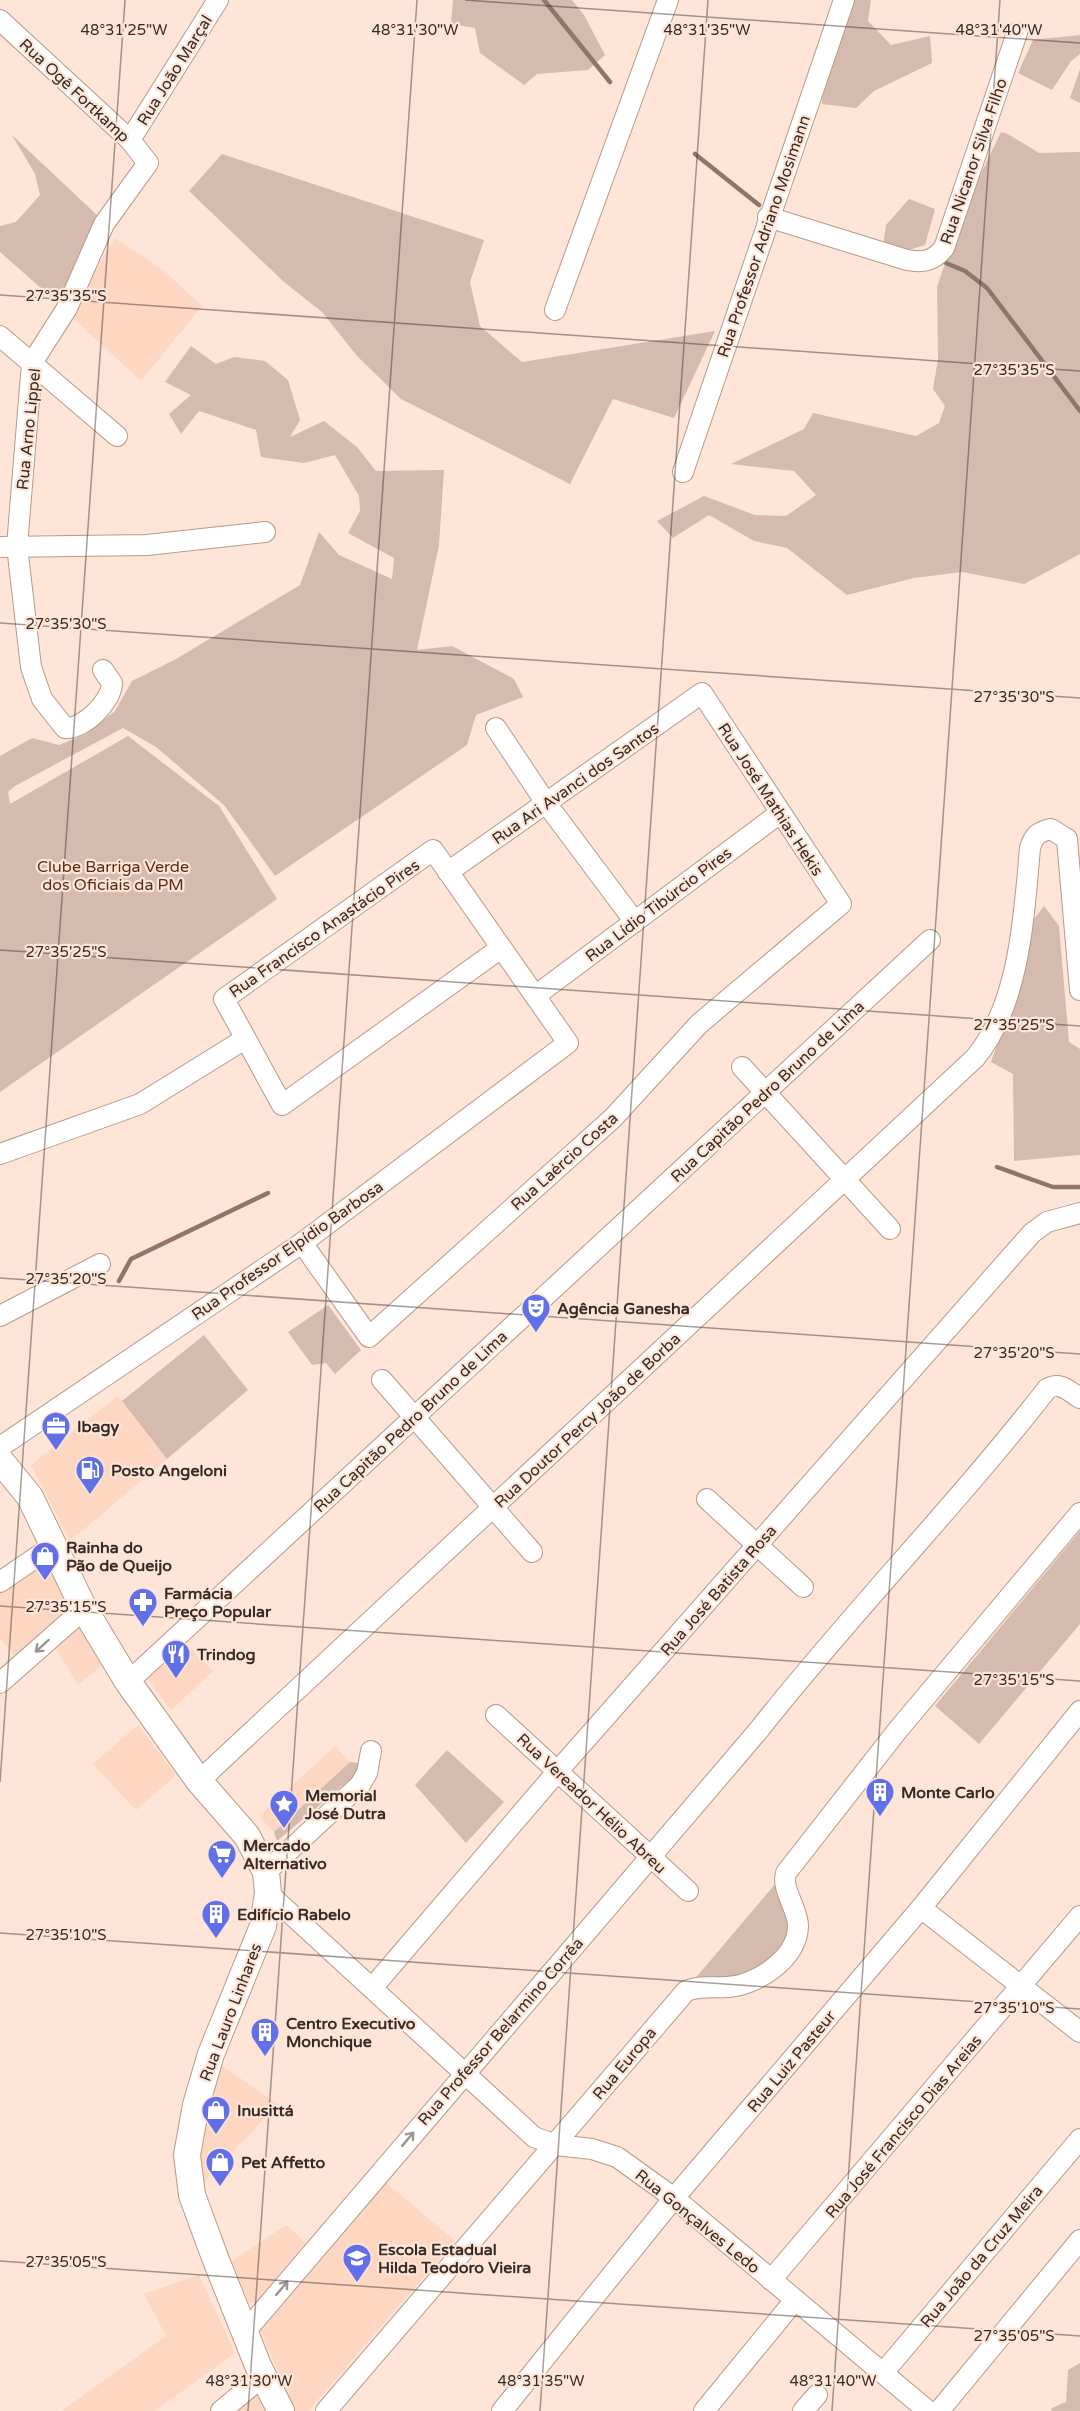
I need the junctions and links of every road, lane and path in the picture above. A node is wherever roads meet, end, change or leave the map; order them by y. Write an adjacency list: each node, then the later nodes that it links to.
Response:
1 (218, 0): 6 (street, Rua João Marçal)
2 (668, 0): 9 (street)
3 (843, 0): 8 (street, Rua Professor Adriano Mosimann)
4 (0, 20): 6 (street, Rua Ogê Fortkamp)
5 (1017, 33): 8 (street, Rua Nicanor Silva Filho)
6 (130, 140): 7 (street, Rua Ogê Fortkamp)
7 (148, 163): 11 (street, Rua Arno Lippel)
8 (768, 217): 13 (street, Rua Professor Adriano Mosimann)
9 (555, 310)
10 (0, 336): 11 (street)
11 (32, 363): 12 (street); 15 (street, Rua Arno Lippel)
12 (117, 436)
13 (683, 472)
14 (266, 532): 15 (street)
15 (8, 546): 16 (street, Rua Arno Lippel)
16 (103, 670)
17 (702, 693): 19 (street, Rua Ari Avanci dos Santos); 20 (street, Rua José Mathias Hekis)
18 (496, 728): 19 (street)
19 (546, 803): 21 (street, Rua Ari Avanci dos Santos); 23 (street)
20 (780, 813): 22 (street, Rua José Mathias Hekis); 23 (street, Rua Lídio Tibúrcio Pires)
21 (448, 872): 25 (street); 28 (street, Rua Francisco Anastácio Pires)
22 (841, 904): 35 (street, Rua Laércio Costa)
23 (634, 922): 27 (street, Rua Lídio Tibúrcio Pires)
24 (930, 940): 30 (street, Rua Capitão Pedro Bruno de Lima)
25 (501, 948): 27 (street); 28 (street)
26 (1080, 990): 32 (street, Rua Doutor Percy João de Borba)
27 (535, 996): 35 (street, Rua Professor Elpídio Barbosa)
28 (245, 1039): 31 (street)
29 (742, 1067): 30 (street)
30 (765, 1093): 32 (street); 40 (street, Rua Capitão Pedro Bruno de Lima)
31 (0, 1154)
32 (844, 1179): 34 (street); 44 (street, Rua Doutor Percy João de Borba)
33 (1080, 1213): 47 (street, Rua José Batista Rosa)
34 (890, 1229)
35 (302, 1243): 41 (street, Rua Professor Elpídio Barbosa)
36 (100, 1264): 37 (street)
37 (0, 1316)
38 (382, 1380): 40 (street)
39 (1080, 1398): 59 (street, Rua Professor Belarmino Corrêa)
40 (415, 1417): 44 (street); 52 (street, Rua Capitão Pedro Bruno de Lima)
41 (0, 1447)
42 (0, 1460): 46 (main road)
43 (707, 1499): 47 (street)
44 (494, 1508): 48 (street); 58 (street, Rua Doutor Percy João de Borba)
45 (1080, 1513): 69 (street, Rua Europa)
46 (54, 1545): 49 (street); 51 (main road)
47 (757, 1545): 50 (street); 57 (street, Rua José Batista Rosa)
48 (532, 1552)
49 (0, 1582)
50 (803, 1587)
51 (84, 1609): 52 (main road); 53 (street, one-way to 53)
52 (128, 1682): 58 (main road)
53 (0, 1683)
54 (1080, 1711): 62 (street, Rua Luiz Pasteur)
55 (496, 1715): 57 (street, Rua Vereador Hélio Abreu)
56 (371, 1751): 60 (street)
57 (557, 1772): 59 (street, Rua Vereador Hélio Abreu); 65 (street, Rua José Batista Rosa)
58 (200, 1781): 60 (main road)
59 (650, 1857): 61 (street, Rua Vereador Hélio Abreu); 67 (street, Rua Professor Belarmino Corrêa)
60 (267, 1882): 65 (street, Rua Gonçalves Ledo); 74 (main road, Rua Lauro Linhares)
61 (688, 1892)
62 (921, 1908): 64 (street); 70 (street, Rua Luiz Pasteur)
63 (1080, 1916): 64 (street, Rua José Francisco Dias Areias)
64 (1022, 1986): 66 (street); 72 (street, Rua José Francisco Dias Areias)
65 (372, 1988): 67 (street, Rua Gonçalves Ledo)
66 (1080, 2032)
67 (464, 2073): 69 (street, Rua Gonçalves Ledo); 74 (street, Rua Professor Belarmino Corrêa, one-way to 67)
68 (1080, 2139): 75 (street, Rua João da Cruz Meira)
69 (556, 2145): 70 (street, Rua Gonçalves Ledo); 80 (street, Rua Europa)
70 (674, 2198): 72 (street, Rua Gonçalves Ledo); 81 (street, Rua Luiz Pasteur)
71 (1080, 2240): 85 (street)
72 (771, 2280): 73 (street, Rua Gonçalves Ledo)
73 (795, 2300): 75 (street, Rua Gonçalves Ledo); 82 (street)
74 (244, 2333): 76 (main road, Rua Lauro Linhares)
75 (883, 2373): 84 (street, Rua Gonçalves Ledo)
76 (263, 2376): 78 (street); 79 (main road, Rua Lauro Linhares)
77 (816, 2395): 83 (street)
78 (221, 2411)
79 (281, 2411)
80 (326, 2411)
81 (502, 2411)
82 (705, 2411)
83 (803, 2411)
84 (928, 2411)
85 (939, 2411)

